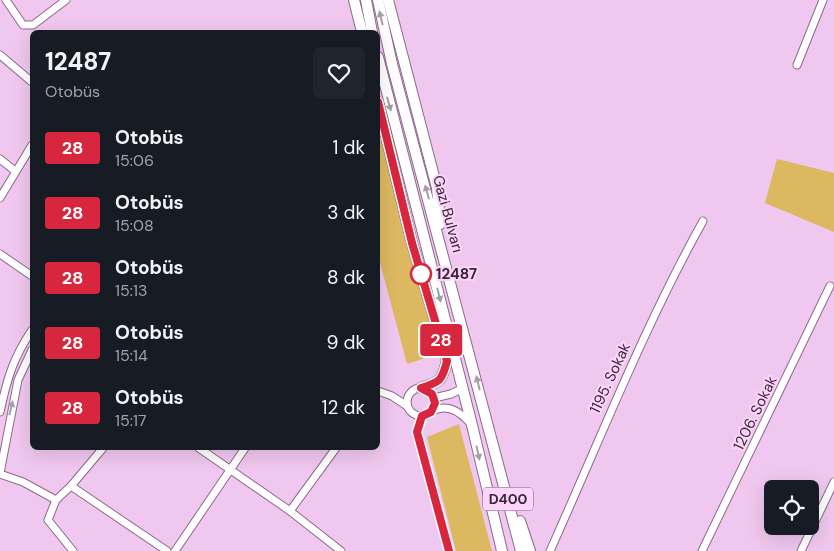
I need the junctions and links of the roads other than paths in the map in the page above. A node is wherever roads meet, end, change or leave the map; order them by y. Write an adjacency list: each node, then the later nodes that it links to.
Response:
1 (6, 0): 2 (street)
2 (66, 0)
3 (354, 0): 8 (highway)
4 (366, 0): 9 (highway)
5 (378, 0): 20 (highway, Gazi Bulvarı / D400, one-way to 5)
6 (388, 0): 20 (highway)
7 (823, 0): 12 (street)
8 (362, 30)
9 (372, 30)
10 (0, 56): 13 (street)
11 (380, 64): 26 (highway, Gazi Bulvarı / D400, one-way to 26)
12 (797, 65)
13 (30, 80)
14 (380, 126): 27 (highway)
15 (30, 148): 17 (street)
16 (0, 159): 17 (street)
17 (15, 171): 18 (street)
18 (0, 198)
19 (703, 221): 57 (street, 1195. Sokak)
20 (442, 248): 36 (highway, Gazi Bulvarı / D400, one-way to 20)
21 (0, 254): 22 (street)
22 (30, 275)
23 (830, 286): 58 (street, 1206. Sokak)
24 (30, 333): 32 (street)
25 (30, 354): 42 (street, one-way to 25)
26 (463, 388): 30 (street); 35 (highway, Gazi Bulvarı / D400)
27 (417, 389): 29 (street); 30 (street); 31 (street)
28 (380, 392): 29 (street)
29 (392, 396): 31 (street)
30 (434, 398): 33 (street)
31 (407, 406): 34 (street)
32 (0, 412)
33 (431, 412): 34 (street); 35 (street)
34 (422, 416): 52 (street)
35 (472, 425): 47 (highway, Gazi Bulvarı / D400, one-way to 47)
36 (494, 447): 55 (highway, Gazi Bulvarı / D400); 56 (highway)
37 (100, 450): 44 (street)
38 (202, 450): 41 (street)
39 (243, 450): 41 (street)
40 (335, 450): 46 (street)
41 (230, 468): 46 (street); 50 (street)
42 (0, 474): 45 (street)
43 (834, 482): 59 (street)
44 (71, 486): 45 (street); 49 (street)
45 (56, 500): 48 (street)
46 (290, 511): 51 (street)
47 (492, 518): 53 (highway); 54 (highway, Gazi Bulvarı / D400)
48 (74, 551)
49 (167, 551)
50 (175, 551)
51 (341, 551)
52 (449, 551)
53 (497, 551)
54 (502, 551)
55 (521, 551)
56 (530, 551)
57 (550, 551)
58 (702, 551)
59 (801, 551)

